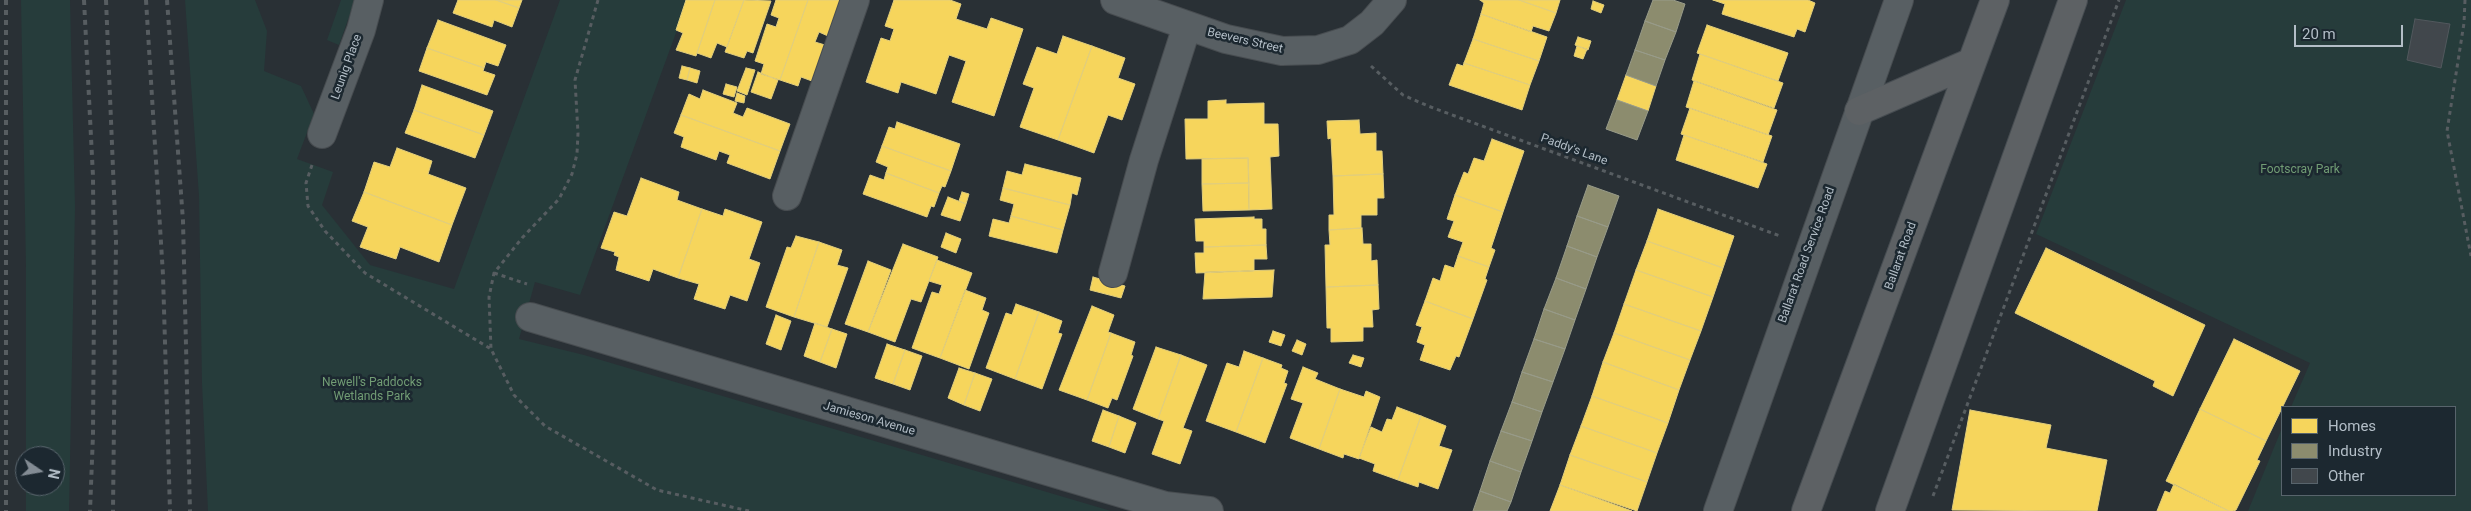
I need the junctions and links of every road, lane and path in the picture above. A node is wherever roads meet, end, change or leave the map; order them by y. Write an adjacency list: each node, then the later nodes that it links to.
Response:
1 (369, 0): 14 (street, Leunig Place)
2 (855, 0): 15 (street)
3 (1115, 0): 10 (street, Beevers Street)
4 (1392, 0): 11 (street, Beevers Street)
5 (1898, 0): 13 (street, Ballarat Road Service Road)
6 (1995, 0): 12 (highway, Ballarat Road)
7 (2073, 0): 25 (highway)
8 (2119, 0): 21 (path)
9 (2465, 0): 17 (path)
10 (1188, 26): 11 (street, Beevers Street); 18 (street)
11 (1350, 40): 16 (path, Paddy's Lane)
12 (1972, 62): 13 (highway); 24 (highway, Ballarat Road)
13 (1859, 111): 16 (street, Ballarat Road Service Road)
14 (322, 134): 20 (path)
15 (787, 196)
16 (1810, 247): 23 (street, Ballarat Road Service Road)
17 (2471, 256)
18 (1113, 273)
19 (530, 317): 22 (street, Jamieson Avenue)
20 (491, 349)
21 (1930, 503)
22 (1209, 511)
23 (1718, 511)
24 (1806, 511)
25 (1890, 511)

